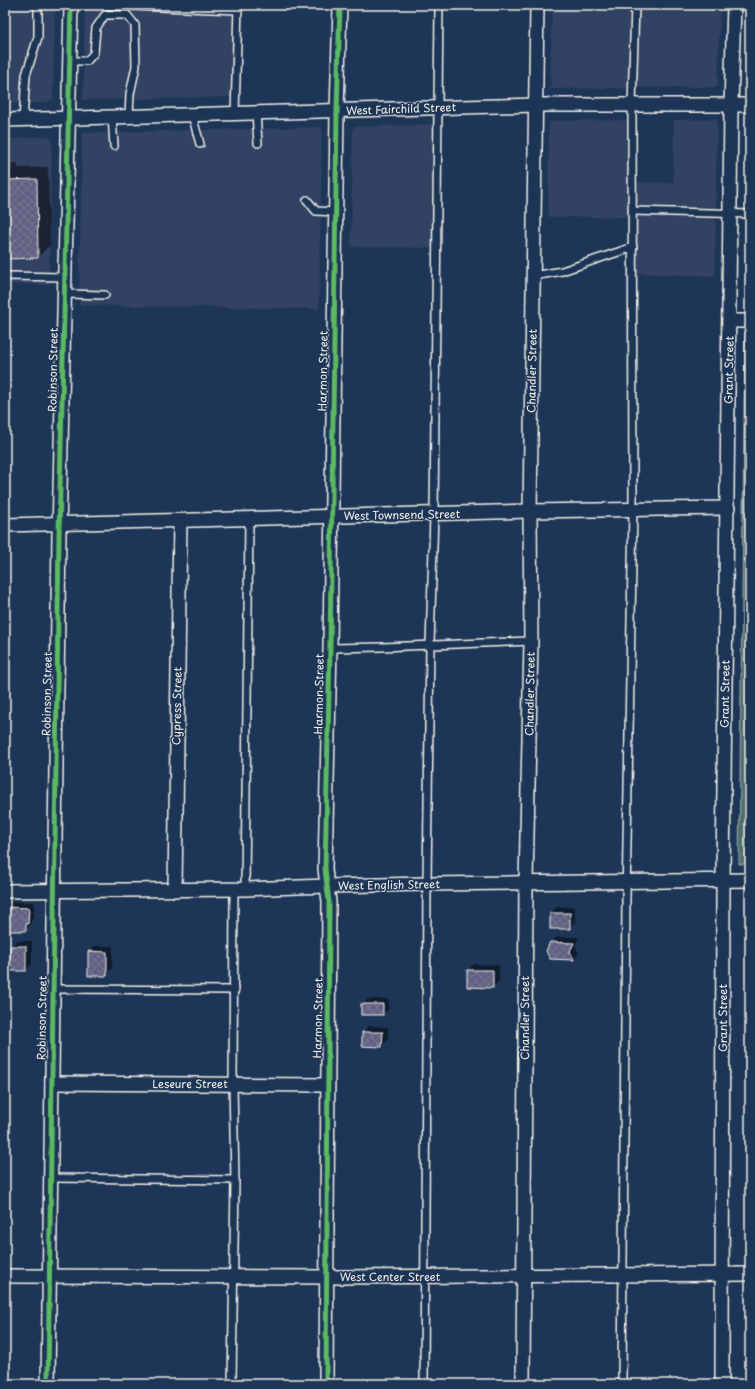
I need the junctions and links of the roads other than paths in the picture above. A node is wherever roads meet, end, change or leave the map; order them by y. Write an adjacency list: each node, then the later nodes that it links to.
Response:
1 (38, 5): 24 (lane)
2 (71, 5): 10 (street, Robinson Street)
3 (106, 5): 9 (lane)
4 (340, 5): 16 (street, Harmon Street)
5 (439, 5): 15 (lane)
6 (537, 5): 11 (street, Chandler Street)
7 (635, 5): 12 (lane)
8 (734, 5): 13 (street, Grant Street)
9 (238, 7): 18 (lane)
10 (70, 61): 20 (lane); 22 (street, Robinson Street)
11 (535, 105): 12 (street, West Fairchild Street); 15 (street, West Fairchild Street); 36 (street, Chandler Street)
12 (632, 105): 13 (street, West Fairchild Street); 29 (lane)
13 (731, 105): 14 (street, West Fairchild Street); 31 (street, Grant Street)
14 (750, 105)
15 (438, 108): 16 (street, West Fairchild Street); 44 (lane)
16 (337, 111): 17 (street, West Fairchild Street); 30 (street, Harmon Street)
17 (256, 113): 18 (street, West Fairchild Street); 25 (lane)
18 (235, 114): 19 (street, West Fairchild Street)
19 (192, 115): 20 (street, West Fairchild Street); 26 (lane)
20 (128, 116): 21 (street, West Fairchild Street)
21 (112, 117): 22 (street, West Fairchild Street); 27 (lane)
22 (69, 118): 24 (street, West Fairchild Street); 35 (street, Robinson Street)
23 (5, 120): 24 (street, West Fairchild Street)
24 (23, 120)
25 (258, 143)
26 (200, 144)
27 (114, 146)
28 (307, 200): 30 (lane)
29 (633, 210): 31 (lane); 33 (lane)
30 (335, 212): 45 (street, Harmon Street)
31 (731, 214): 32 (lane); 39 (street, Grant Street)
32 (750, 214)
33 (633, 247): 36 (lane); 42 (lane)
34 (5, 276): 35 (lane)
35 (65, 276): 37 (street, Robinson Street)
36 (533, 276): 43 (street, Chandler Street)
37 (65, 294): 38 (lane); 49 (street, Robinson Street)
38 (105, 295)
39 (730, 321): 40 (street); 41 (street, Grant Street)
40 (750, 321)
41 (728, 508): 42 (street, West Townsend Street); 54 (street, Grant Street)
42 (633, 509): 43 (street, West Townsend Street); 55 (lane)
43 (530, 511): 44 (street, West Townsend Street); 50 (street, Chandler Street)
44 (434, 514): 45 (street, West Townsend Street); 51 (lane)
45 (331, 517): 46 (street, West Townsend Street); 52 (street, Harmon Street)
46 (249, 519): 47 (street, West Townsend Street); 59 (lane)
47 (180, 521): 49 (street, West Townsend Street); 60 (street, Cypress Street)
48 (5, 524): 49 (street, West Townsend Street)
49 (59, 524): 62 (street, Robinson Street)
50 (531, 641): 51 (lane); 56 (street, Chandler Street)
51 (430, 645): 52 (lane); 57 (lane)
52 (330, 648): 58 (street, Harmon Street)
53 (750, 880): 54 (street, West English Street)
54 (723, 881): 55 (street, West English Street); 71 (street, Grant Street)
55 (626, 882): 56 (street, West English Street); 70 (lane)
56 (526, 883): 57 (street, West English Street); 77 (street, Chandler Street)
57 (427, 884): 58 (street, West English Street); 76 (lane)
58 (327, 886): 59 (street, West English Street); 67 (street, Harmon Street)
59 (240, 889): 60 (street, West English Street); 64 (lane)
60 (175, 890): 62 (street, West English Street)
61 (5, 891): 62 (street, West English Street)
62 (54, 892): 63 (street, Robinson Street)
63 (53, 989): 64 (lane); 65 (street, Robinson Street)
64 (235, 990): 66 (lane)
65 (52, 1083): 66 (street, Leseure Street); 68 (street, Robinson Street)
66 (233, 1084): 67 (street, Leseure Street); 69 (lane)
67 (327, 1085): 78 (street, Harmon Street)
68 (51, 1178): 69 (lane); 74 (street, Robinson Street)
69 (235, 1180): 75 (lane)
70 (622, 1274): 71 (street, West Center Street); 77 (street, West Center Street); 84 (lane)
71 (723, 1274): 72 (street, West Center Street); 85 (street, Grant Street)
72 (750, 1274)
73 (5, 1276): 74 (street, West Center Street)
74 (49, 1276): 75 (street, West Center Street); 79 (street, Robinson Street)
75 (234, 1276): 78 (street, West Center Street); 80 (lane)
76 (424, 1276): 77 (street, West Center Street); 78 (street, West Center Street); 82 (lane)
77 (523, 1276): 83 (street, Chandler Street)
78 (327, 1277): 81 (street, Harmon Street)
79 (48, 1384)
80 (232, 1384)
81 (326, 1384)
82 (424, 1384)
83 (523, 1384)
84 (622, 1384)
85 (722, 1384)

